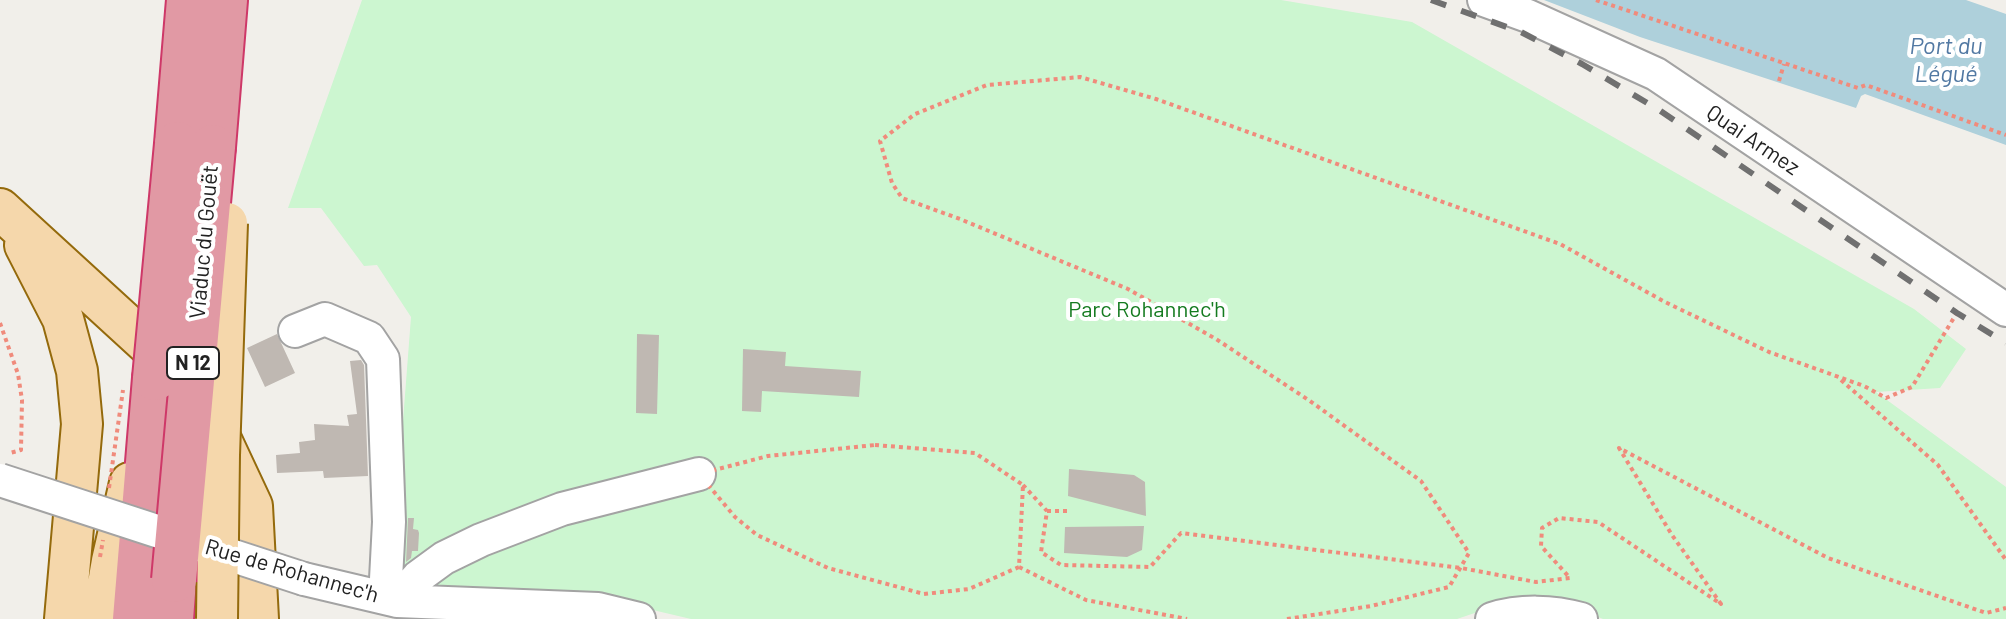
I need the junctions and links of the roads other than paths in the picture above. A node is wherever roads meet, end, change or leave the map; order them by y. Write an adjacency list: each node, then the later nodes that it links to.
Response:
1 (189, 0): 9 (highway, Viaduc du Gouët / N 12, bridge)
2 (226, 0): 9 (highway, Viaduc du Gouët / N 12, bridge); 14 (main road, bridge)
3 (1484, 0): 5 (street, Quai Armez)
4 (6, 214): 11 (main road); 15 (main road)
5 (2006, 310)
6 (295, 331): 10 (street)
7 (3, 467): 10 (street, Rue de Rohannec'h, bridge)
8 (699, 474): 10 (street)
9 (149, 582): 12 (main road); 13 (highway, N 12)
10 (391, 600): 16 (street, Rue de Rohannec'h)
11 (65, 619)
12 (102, 619)
13 (135, 619)
14 (217, 619)
15 (258, 619)
16 (639, 619)
17 (1492, 619): 18 (street)
18 (1581, 619)

